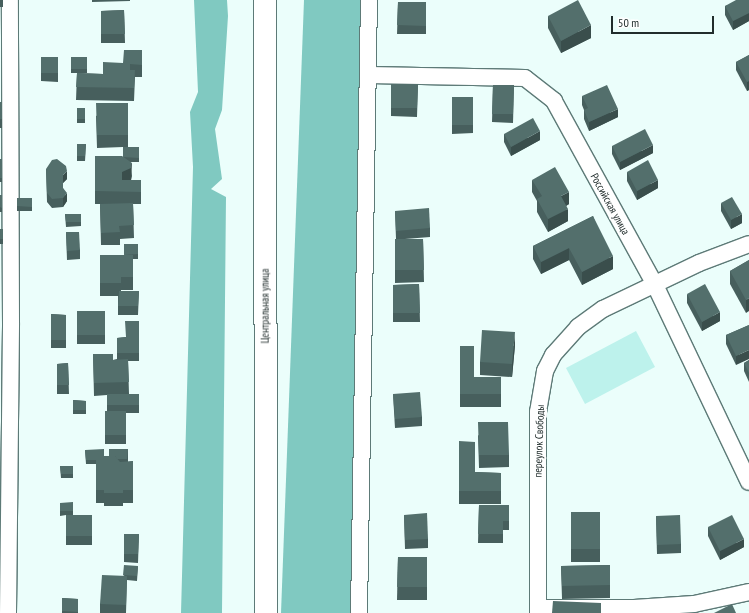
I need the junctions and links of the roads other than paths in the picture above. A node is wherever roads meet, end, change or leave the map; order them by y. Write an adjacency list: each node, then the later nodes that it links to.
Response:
1 (10, 0): 10 (street)
2 (265, 0): 11 (street, Центральная улица)
3 (370, 0): 4 (street)
4 (369, 75): 6 (street, Российская улица); 12 (street)
5 (749, 244): 6 (street, переулок Свободы)
6 (654, 285): 7 (street, Российская улица); 9 (street, переулок Свободы)
7 (749, 482)
8 (749, 592): 9 (street)
9 (538, 610)
10 (8, 613)
11 (266, 613)
12 (359, 613)

